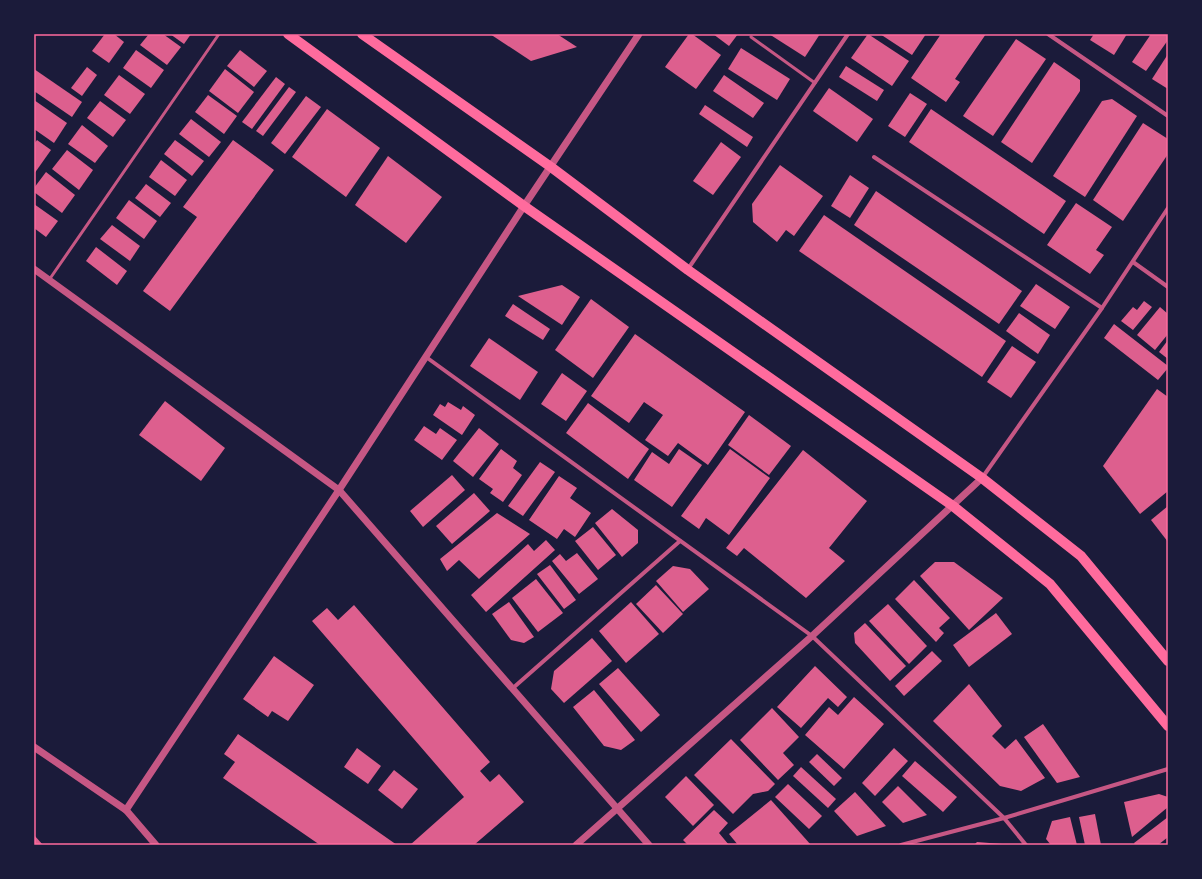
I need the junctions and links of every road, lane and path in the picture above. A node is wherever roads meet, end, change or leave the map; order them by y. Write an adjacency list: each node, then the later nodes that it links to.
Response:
1 (219, 34): 17 (lane)
2 (288, 34): 12 (main road)
3 (362, 34): 11 (main road)
4 (640, 34): 11 (street)
5 (848, 34): 8 (street)
6 (1048, 34): 9 (street)
7 (750, 37): 8 (lane)
8 (815, 84): 16 (street)
9 (1168, 116)
10 (874, 157): 19 (street)
11 (551, 167): 12 (street); 16 (main road)
12 (524, 206): 20 (street); 23 (main road)
13 (1168, 208): 14 (street)
14 (1133, 262): 18 (street); 19 (street)
15 (34, 269): 17 (street)
16 (688, 270): 21 (main road)
17 (49, 280): 22 (street)
18 (1168, 287)
19 (1102, 308): 21 (street)
20 (425, 356): 22 (street); 24 (street)
21 (982, 478): 23 (street); 26 (main road)
22 (339, 490): 27 (street); 32 (street)
23 (953, 506): 25 (street); 28 (main road)
24 (680, 541): 25 (street); 27 (street)
25 (812, 636): 31 (street); 33 (street)
26 (1168, 661)
27 (513, 688): 31 (street)
28 (1168, 726)
29 (34, 747): 32 (street)
30 (1168, 769): 33 (street)
31 (617, 809): 35 (street); 36 (street)
32 (126, 810): 34 (street)
33 (1004, 818): 37 (street); 38 (street)
34 (156, 845)
35 (576, 845)
36 (649, 845)
37 (901, 845)
38 (1026, 845)

